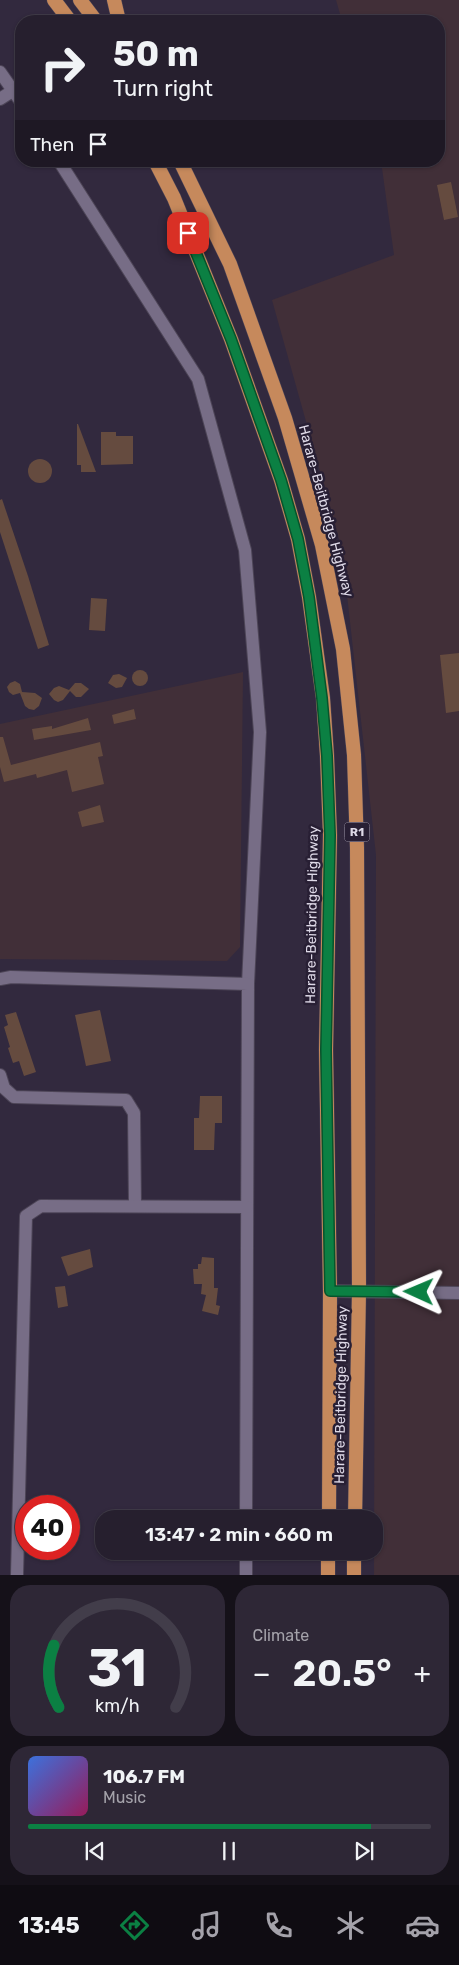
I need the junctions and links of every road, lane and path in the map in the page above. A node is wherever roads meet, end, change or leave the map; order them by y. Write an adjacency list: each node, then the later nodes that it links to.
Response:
1 (54, 0): 4 (highway)
2 (80, 0): 5 (highway)
3 (114, 0): 6 (highway)
4 (65, 15)
5 (91, 15)
6 (118, 15)
7 (0, 72): 8 (street)
8 (14, 90): 9 (street)
9 (0, 99)
10 (63, 167): 14 (street)
11 (158, 167): 18 (highway, Harare-Beitbridge Highway / R1)
12 (183, 167): 19 (highway, Harare-Beitbridge Highway / R1)
13 (0, 979): 14 (street)
14 (248, 984): 17 (street)
15 (0, 1075): 16 (street)
16 (135, 1206): 17 (street); 27 (street)
17 (247, 1207): 21 (street)
18 (330, 1291): 19 (street); 22 (highway, Harare-Beitbridge Highway / R1)
19 (359, 1291): 20 (street); 23 (highway, Harare-Beitbridge Highway / R1)
20 (459, 1293)
21 (246, 1510)
22 (329, 1510)
23 (355, 1510)
24 (246, 1560): 28 (street)
25 (328, 1560): 29 (highway)
26 (354, 1560): 30 (highway)
27 (17, 1575)
28 (246, 1575)
29 (328, 1575)
30 (354, 1575)

